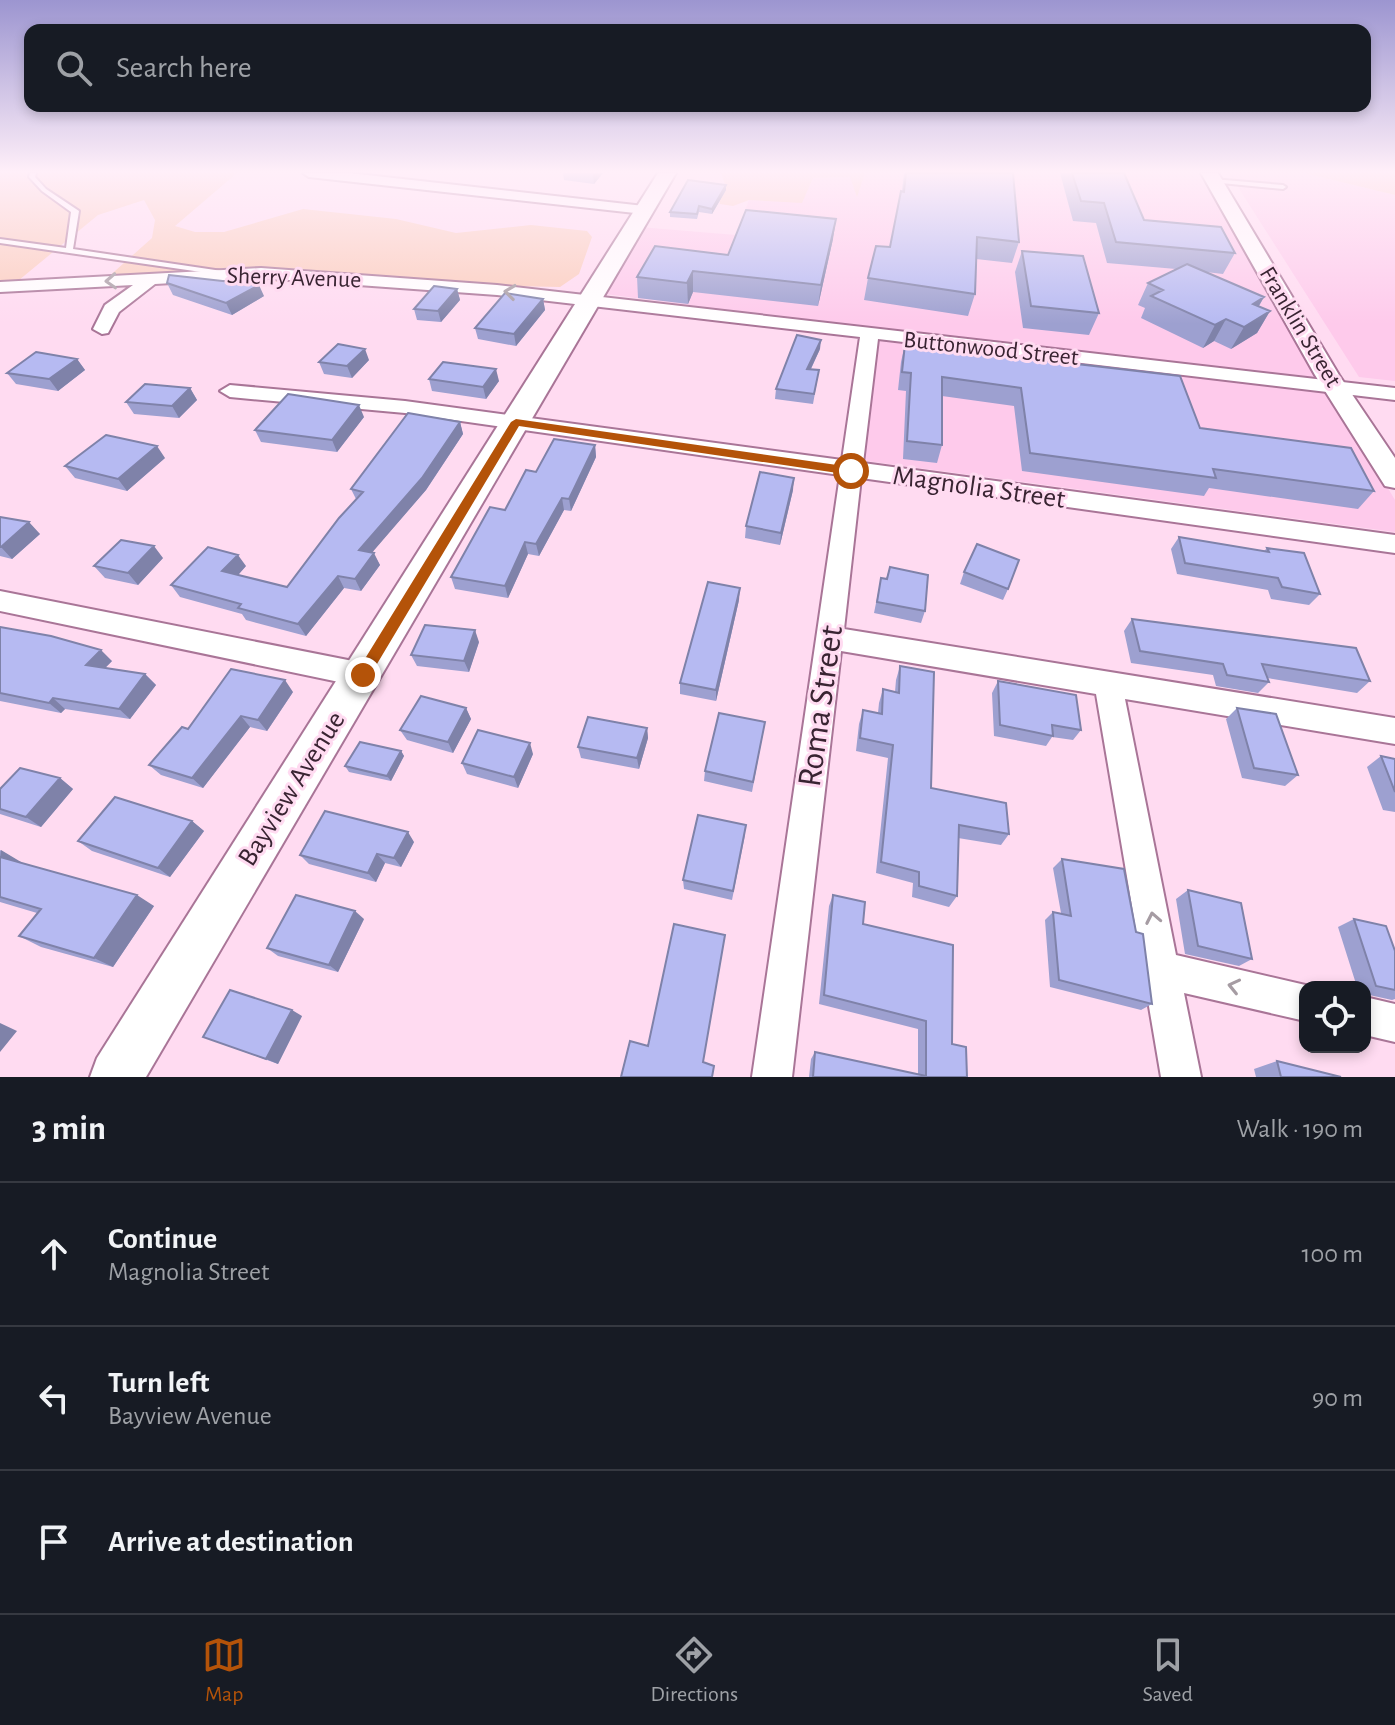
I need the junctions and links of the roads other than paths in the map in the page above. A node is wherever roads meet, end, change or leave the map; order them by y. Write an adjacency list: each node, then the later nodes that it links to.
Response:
1 (73, 223): 5 (lane)
2 (636, 223): 9 (main road, Bayview Avenue)
3 (1239, 223): 12 (street, Franklin Street)
4 (0, 241): 5 (lane)
5 (69, 252): 6 (lane)
6 (237, 275): 7 (street, Sherry Avenue); 9 (street, Sherry Avenue, one-way to 6)
7 (151, 279): 8 (street, Sherry Avenue, one-way to 8); 10 (street)
8 (0, 287)
9 (587, 301): 11 (street, Buttonwood Street); 15 (main road, Bayview Avenue)
10 (102, 329)
11 (869, 335): 12 (street, Buttonwood Street); 16 (street, Roma Street)
12 (1336, 387): 14 (street, Buttonwood Street); 17 (street, Franklin Street)
13 (230, 391): 15 (street, Magnolia Street)
14 (1395, 394)
15 (516, 422): 16 (street, Magnolia Street); 21 (main road, Bayview Avenue)
16 (851, 471): 18 (street, Magnolia Street); 20 (street, Roma Street)
17 (1395, 479)
18 (1395, 544)
19 (0, 601): 21 (street)
20 (831, 638): 22 (street); 29 (street, Roma Street)
21 (363, 675): 28 (main road, Bayview Avenue)
22 (1108, 682): 23 (street); 24 (street, one-way to 22)
23 (1395, 731)
24 (1163, 970): 25 (street, one-way to 24); 30 (street)
25 (1299, 1001)
26 (1371, 1017): 27 (street)
27 (1395, 1023)
28 (116, 1077)
29 (772, 1077)
30 (1181, 1077)

